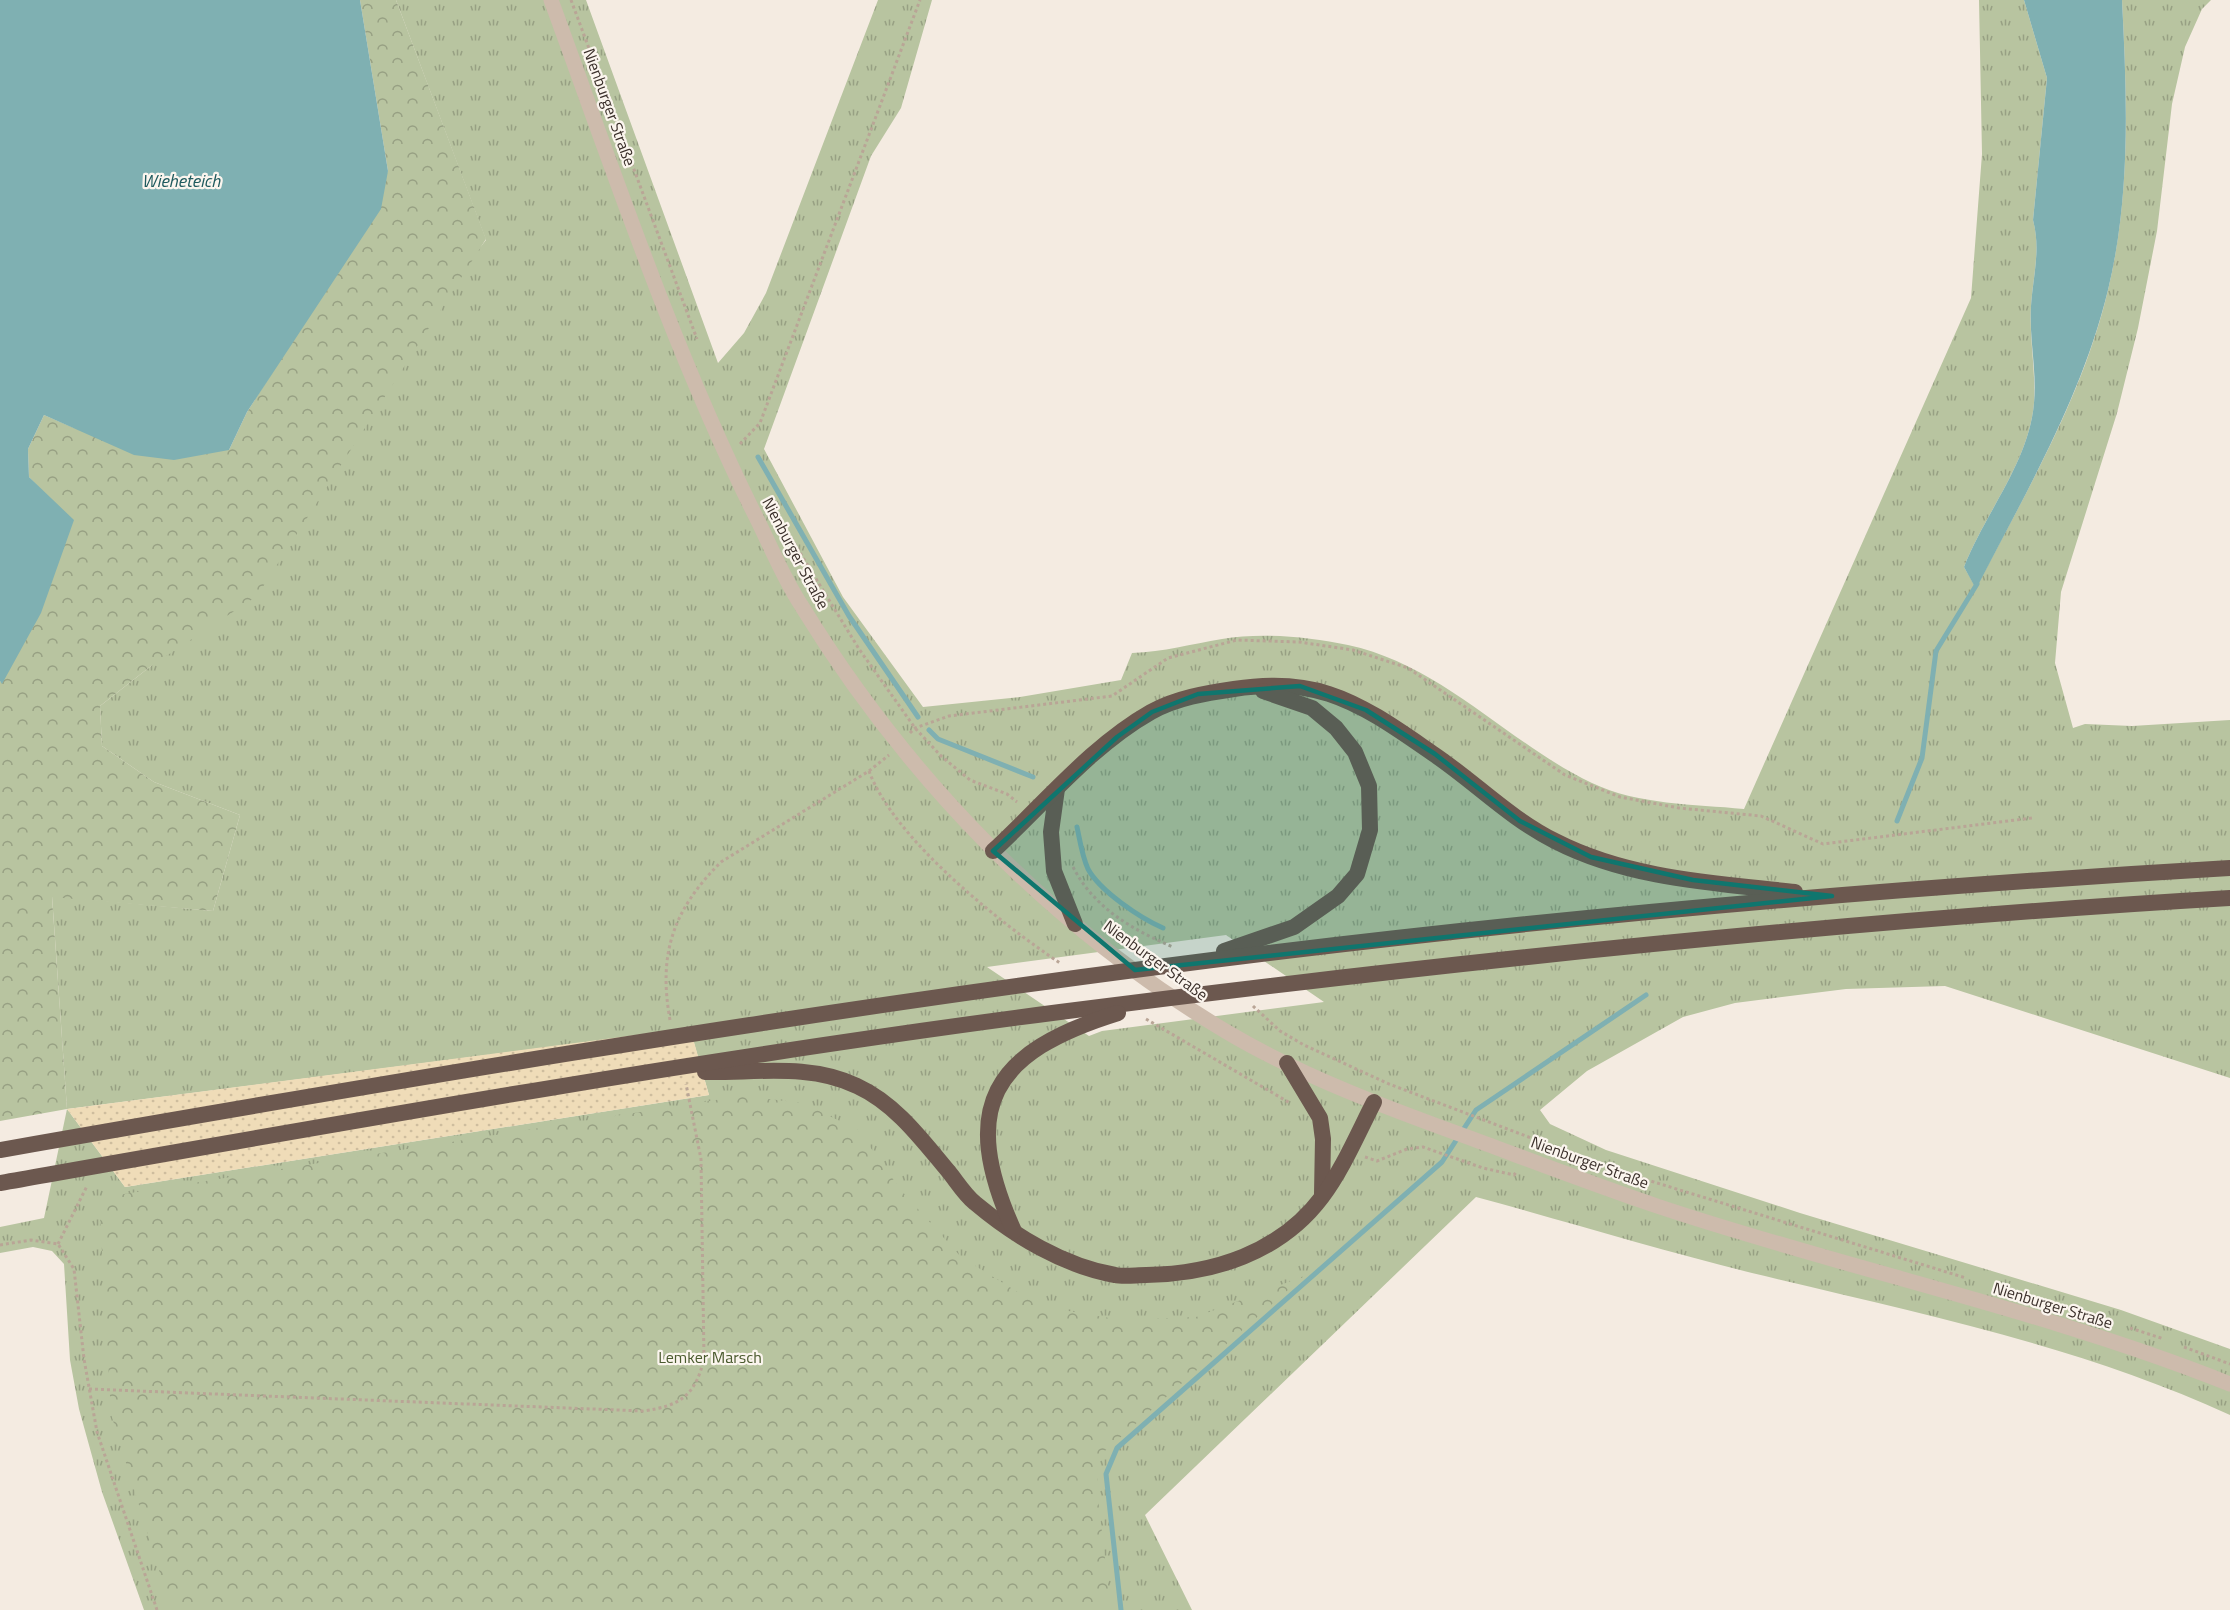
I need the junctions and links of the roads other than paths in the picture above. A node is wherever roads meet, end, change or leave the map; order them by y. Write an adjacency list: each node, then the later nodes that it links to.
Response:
1 (551, 0): 4 (street, Nienburger Straße)
2 (1251, 686): 3 (highway); 6 (highway); 9 (highway)
3 (1057, 789): 4 (highway); 8 (highway)
4 (993, 851): 8 (street, Nienburger Straße)
5 (2230, 868): 6 (highway)
6 (1832, 896): 9 (highway)
7 (2230, 898): 10 (highway)
8 (1075, 924): 11 (street, Nienburger Straße)
9 (1171, 966): 14 (highway)
10 (1162, 999): 12 (highway); 17 (highway)
11 (1287, 1063): 13 (street, Nienburger Straße); 16 (highway)
12 (729, 1066): 15 (highway); 17 (highway)
13 (1374, 1102): 16 (highway); 18 (street, Nienburger Straße)
14 (0, 1150)
15 (0, 1183)
16 (1321, 1198): 17 (highway)
17 (1014, 1232)
18 (2230, 1384)

